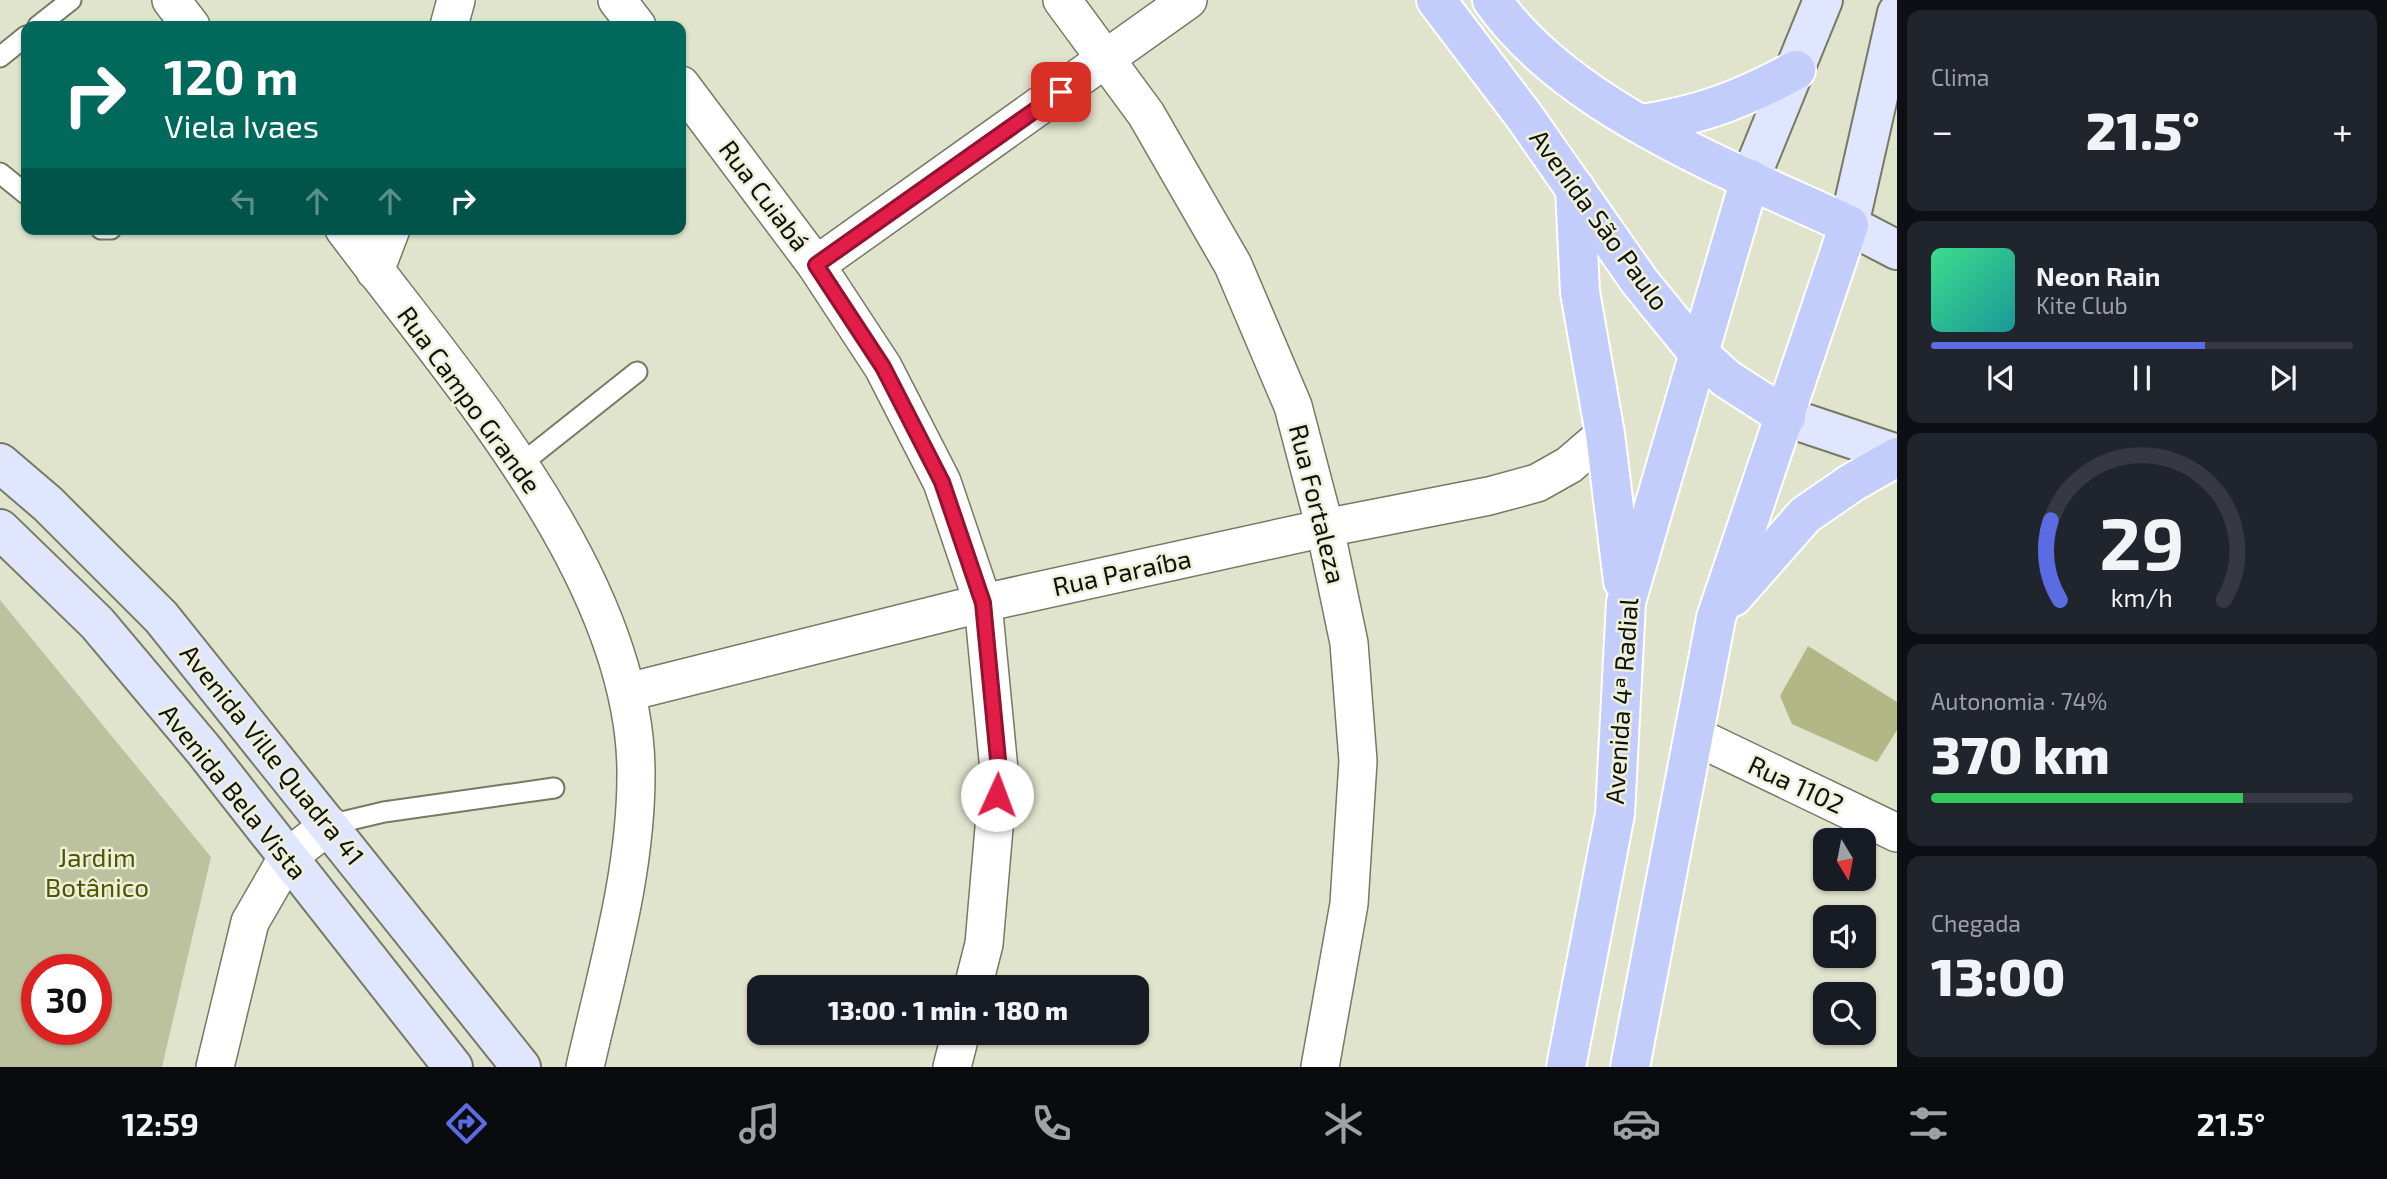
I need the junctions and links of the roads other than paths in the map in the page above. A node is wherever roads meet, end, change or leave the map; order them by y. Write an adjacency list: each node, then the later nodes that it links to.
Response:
1 (71, 0): 11 (lane)
2 (171, 0): 12 (street)
3 (456, 0): 13 (street)
4 (617, 0): 14 (street)
5 (1062, 0): 17 (street, Rua Fortaleza)
6 (1188, 0): 17 (street)
7 (1436, 0): 23 (main road, Avenida São Paulo)
8 (1493, 0): 20 (main road)
9 (1823, 0): 18 (main road)
10 (1897, 13): 25 (main road)
11 (44, 21)
12 (187, 21)
13 (450, 21)
14 (633, 21)
15 (21, 40): 16 (lane)
16 (0, 57)
17 (1106, 60): 29 (street); 38 (street, Rua Fortaleza)
18 (1796, 69): 20 (main road); 22 (main road)
19 (686, 92): 29 (street, Rua Cuiabá)
20 (1642, 124): 22 (main road)
21 (0, 173): 24 (lane)
22 (1750, 179): 25 (main road); 31 (main road, Avenida 4ª Radial)
23 (1575, 188): 31 (main road, Avenida São Paulo); 34 (main road)
24 (21, 190)
25 (1849, 225): 28 (main road); 33 (main road)
26 (348, 235): 30 (street, Rua Campo Grande)
27 (389, 235): 30 (street)
28 (1897, 250)
29 (816, 265): 41 (street, Rua Cuiabá)
30 (375, 271): 37 (street, Rua Campo Grande)
31 (1698, 353): 33 (main road, Avenida São Paulo); 40 (main road, Avenida 4ª Radial)
32 (637, 372): 37 (lane)
33 (1786, 417): 35 (main road); 42 (main road)
34 (1605, 434): 38 (street, Rua Paraíba); 40 (main road)
35 (1897, 456): 42 (main road)
36 (0, 463): 46 (main road, Avenida Ville Quadra 41)
37 (521, 464): 43 (street, Rua Campo Grande)
38 (1325, 528): 41 (street, Rua Paraíba); 56 (street, Rua Fortaleza)
39 (0, 529): 48 (main road, Avenida Bela Vista)
40 (1626, 602): 57 (main road, Avenida 4ª Radial)
41 (983, 603): 43 (street, Rua Paraíba); 49 (street, Rua Cuiabá)
42 (1716, 618): 44 (main road)
43 (628, 692): 54 (street, Rua Campo Grande)
44 (1695, 737): 47 (street, Rua 1102); 58 (main road)
45 (554, 788): 46 (lane)
46 (329, 825): 48 (street); 53 (main road, Avenida Ville Quadra 41)
47 (1897, 833)
48 (287, 858): 51 (street); 52 (main road, Avenida Bela Vista)
49 (976, 975)
50 (958, 1045): 55 (street)
51 (215, 1067)
52 (453, 1067)
53 (521, 1067)
54 (585, 1067)
55 (952, 1067)
56 (1320, 1067)
57 (1566, 1067)
58 (1630, 1067)

